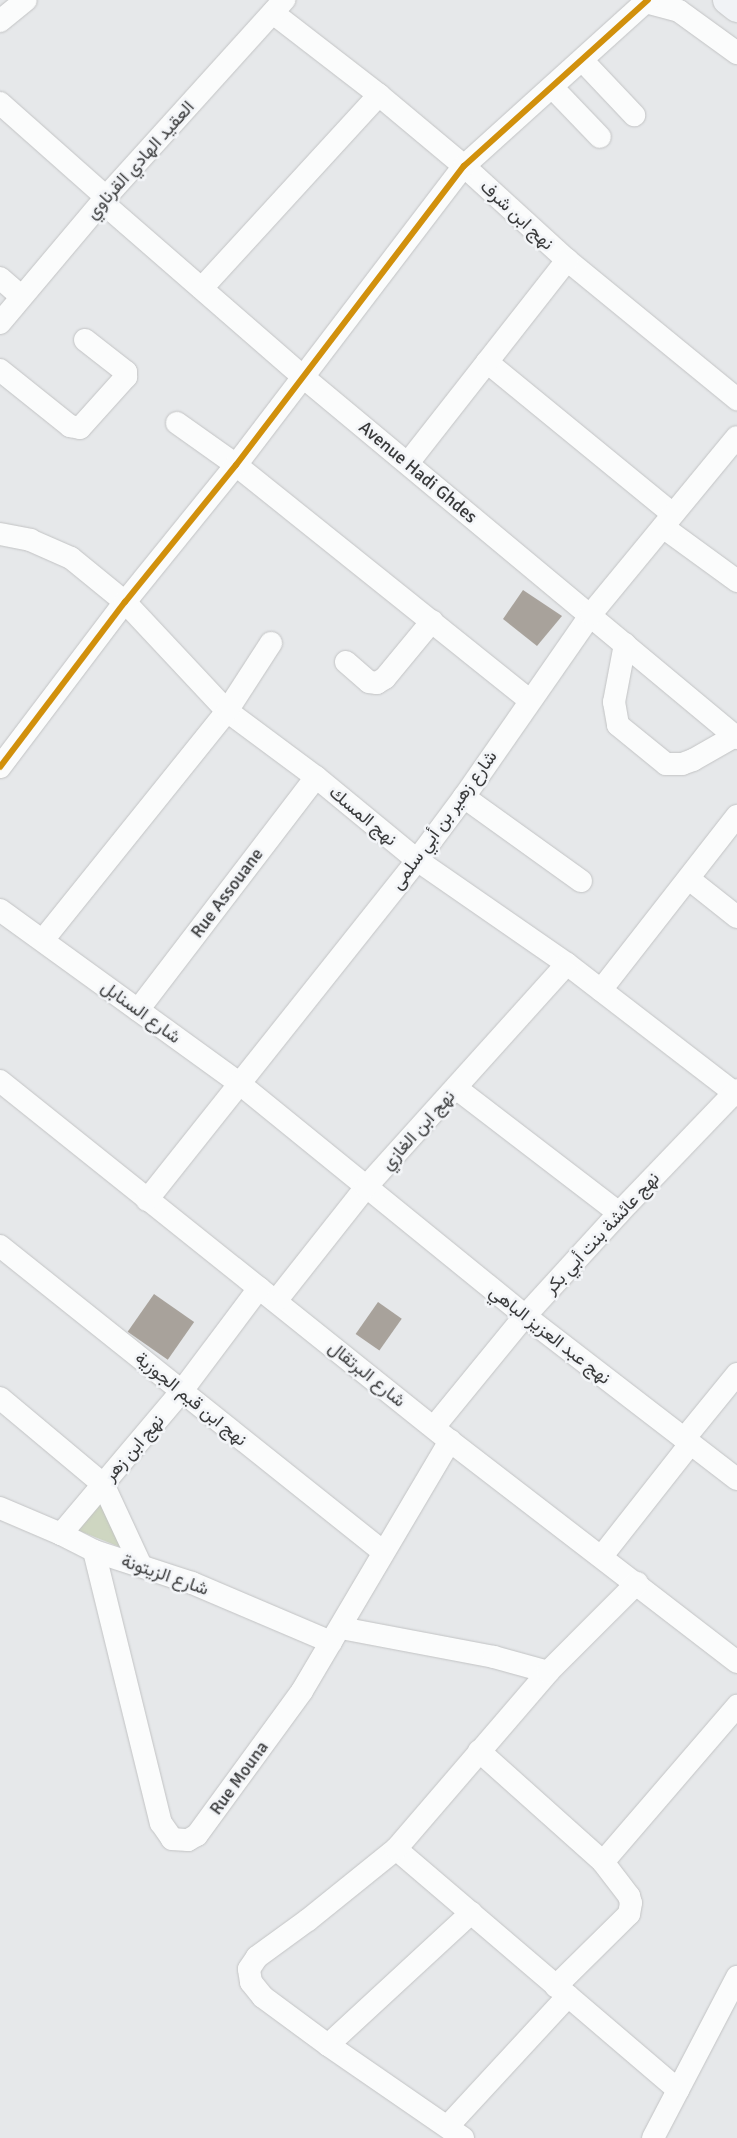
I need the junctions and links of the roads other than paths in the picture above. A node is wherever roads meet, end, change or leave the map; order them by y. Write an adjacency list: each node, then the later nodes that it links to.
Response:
1 (26, 0): 6 (street)
2 (727, 0): 5 (main road)
3 (647, 1): 7 (street); 8 (street)
4 (281, 3): 10 (street, نهج ابن شرف); 15 (street, العقيد الهادي القرناوي)
5 (737, 8)
6 (0, 21)
7 (737, 54)
8 (582, 60): 9 (street); 12 (street)
9 (552, 87): 13 (street); 14 (street)
10 (379, 95): 14 (street, نهج ابن شرف); 18 (street)
11 (0, 102): 15 (street, Avenue Hadi Ghdes)
12 (634, 115)
13 (600, 136)
14 (464, 166): 16 (street, نهج ابن شرف); 24 (street)
15 (104, 199): 18 (street, Avenue Hadi Ghdes); 19 (street, العقيد الهادي القرناوي)
16 (567, 260): 22 (street); 25 (street, نهج ابن شرف)
17 (0, 278): 19 (street)
18 (202, 288): 24 (street, Avenue Hadi Ghdes)
19 (21, 296): 20 (street, العقيد الهادي القرناوي)
20 (0, 323)
21 (85, 340): 23 (street)
22 (487, 362): 28 (street); 30 (street)
23 (0, 370)
24 (302, 376): 28 (street, Avenue Hadi Ghdes); 29 (street)
25 (737, 399)
26 (177, 423): 29 (street)
27 (737, 437): 30 (street, شارع زهير بن أبي سلمى)
28 (408, 463): 34 (street, Avenue Hadi Ghdes)
29 (236, 465): 33 (street); 35 (street)
30 (668, 521): 32 (street); 34 (street, شارع زهير بن أبي سلمى)
31 (0, 534): 33 (street, نهج المسك)
32 (737, 581)
33 (125, 602): 40 (street, نهج المسك); 42 (street)
34 (591, 614): 37 (street, Avenue Hadi Ghdes); 39 (street, شارع زهير بن أبي سلمى)
35 (432, 622): 38 (street); 39 (street)
36 (271, 643): 40 (street)
37 (625, 644): 41 (street, Avenue Hadi Ghdes); 41 (street)
38 (346, 662)
39 (529, 700): 44 (street, شارع زهير بن أبي سلمى)
40 (227, 711): 43 (street, نهج المسك); 51 (street)
41 (736, 737)
42 (3, 757)
43 (316, 777): 46 (street, نهج المسك); 54 (street, Rue Assouane)
44 (464, 797): 46 (street, شارع زهير بن أبي سلمى); 48 (street)
45 (737, 816): 47 (street)
46 (416, 860): 52 (street, نهج المسك); 56 (street, شارع زهير بن أبي سلمى)
47 (689, 879): 50 (street); 53 (street)
48 (581, 881)
49 (0, 910): 51 (street, شارع السنابل)
50 (737, 916)
51 (43, 940): 54 (street, شارع السنابل)
52 (567, 964): 53 (street, نهج المسك); 57 (street, نهج ابن الغازي)
53 (601, 990): 58 (street, نهج المسك)
54 (138, 1010): 56 (street, شارع السنابل)
55 (0, 1081): 60 (street, شارع البرتقال)
56 (240, 1084): 59 (street, شارع السنابل); 60 (street, شارع زهير بن أبي سلمى)
57 (456, 1088): 59 (street, نهج ابن الغازي); 61 (street)
58 (736, 1092): 61 (street, نهج عائشة بنت أبي بكر)
59 (366, 1187): 63 (street, نهج ابن الغازي); 64 (street, نهج عبد العزيز الباهي)
60 (147, 1200): 63 (street, شارع البرتقال)
61 (619, 1213): 64 (street, نهج عائشة بنت أبي بكر)
62 (0, 1246): 66 (street, نهج ابن قيم الجوزية)
63 (267, 1294): 66 (street, نهج ابن زهر); 68 (street, شارع البرتقال)
64 (525, 1316): 68 (street, نهج عائشة بنت أبي بكر); 69 (street, نهج عبد العزيز الباهي)
65 (737, 1374): 69 (street)
66 (182, 1392): 71 (street, نهج ابن زهر); 75 (street, نهج ابن قيم الجوزية)
67 (0, 1398): 71 (street)
68 (442, 1434): 75 (street, Rue Mouna); 76 (street, شارع البرتقال)
69 (687, 1441): 70 (street, نهج عبد العزيز الباهي); 76 (street)
70 (737, 1479)
71 (103, 1484): 73 (street, نهج ابن زهر); 77 (street)
72 (0, 1508): 73 (street, شارع الزيتونة)
73 (61, 1534): 74 (street, شارع الزيتونة)
74 (94, 1551): 77 (street, شارع الزيتونة); 79 (street, Rue Mouna)
75 (383, 1552): 79 (street, Rue Mouna)
76 (602, 1556): 78 (street, شارع البرتقال)
77 (141, 1566): 79 (street, شارع الزيتونة)
78 (637, 1583): 80 (street, شارع البرتقال); 81 (street)
79 (336, 1635): 81 (street, شارع الزيتونة)
80 (737, 1662)
81 (548, 1672): 83 (street)
82 (737, 1706): 85 (street)
83 (479, 1752): 84 (street); 85 (street)
84 (396, 1849): 86 (street); 89 (street)
85 (603, 1862): 88 (street)
86 (471, 1913): 88 (street); 89 (street)
87 (737, 1977): 90 (street)
88 (562, 1991): 90 (street); 91 (street)
89 (328, 2045): 91 (street)
90 (678, 2090): 92 (street)
91 (456, 2132)
92 (653, 2138)

